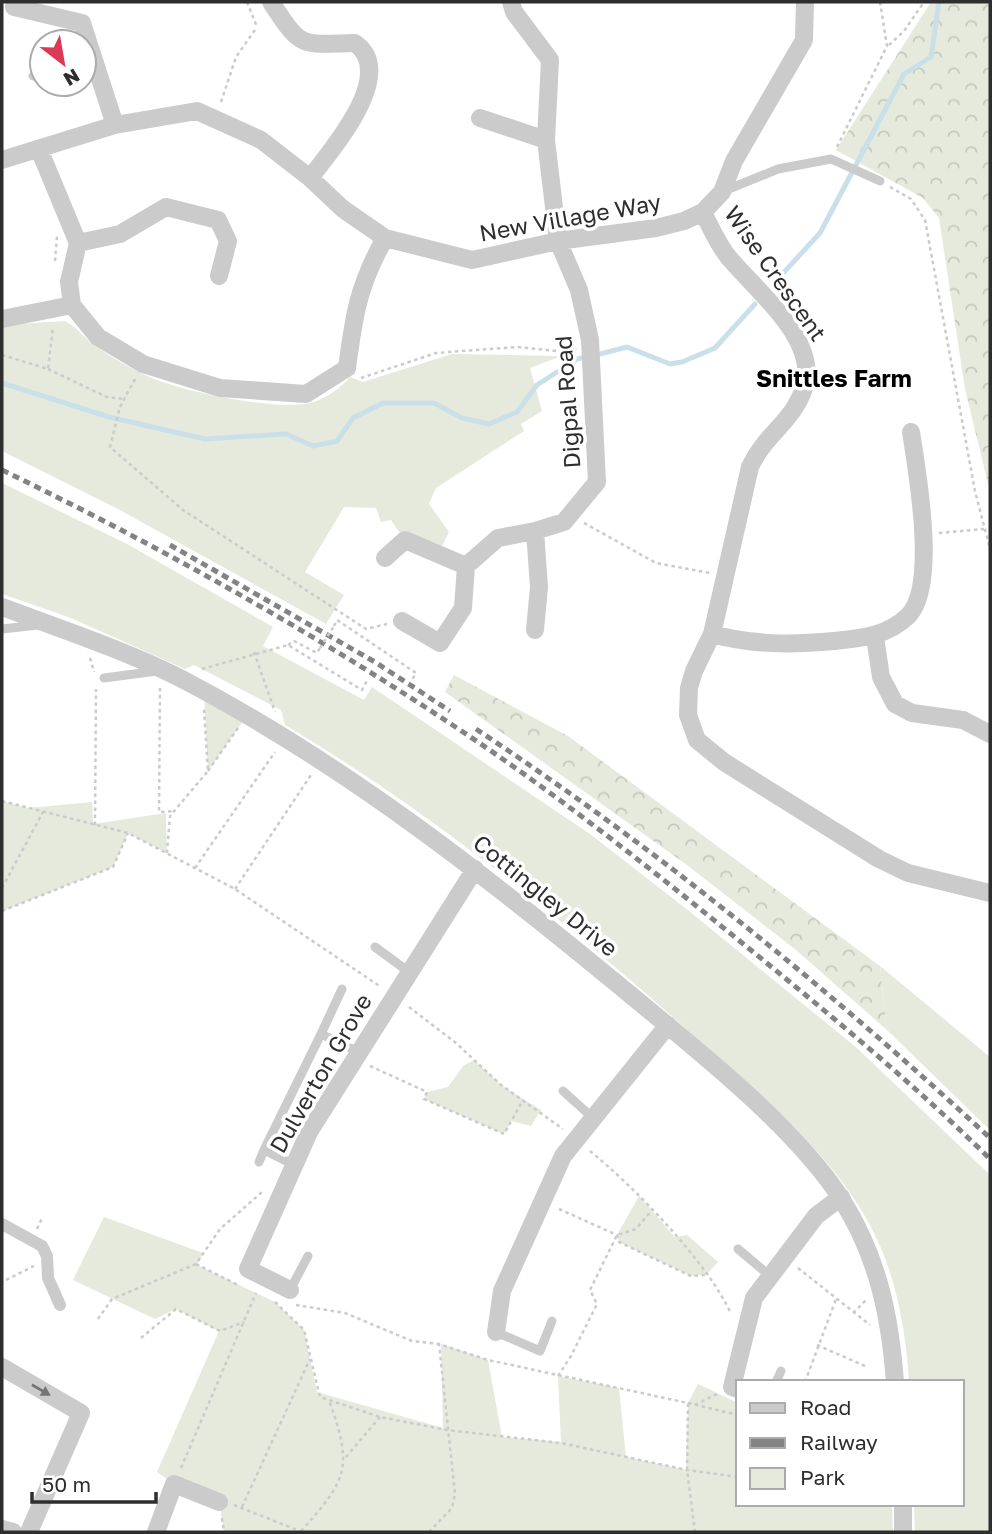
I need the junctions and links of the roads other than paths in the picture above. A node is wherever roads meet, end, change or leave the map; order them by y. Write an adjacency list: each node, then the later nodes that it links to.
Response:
1 (271, 2): 12 (street)
2 (511, 2): 9 (street, Digpal Road)
3 (805, 2): 14 (street, New Village Way)
4 (13, 7): 5 (street)
5 (83, 28)
6 (98, 83): 8 (street)
7 (480, 118): 9 (street)
8 (115, 125): 10 (street, New Village Way); 12 (street, New Village Way)
9 (546, 140): 17 (street, Digpal Road)
10 (39, 149): 11 (street, New Village Way); 18 (street)
11 (2, 160)
12 (310, 177): 16 (street, New Village Way)
13 (880, 181): 14 (lane)
14 (722, 192): 15 (street, New Village Way)
15 (703, 212): 17 (street, New Village Way); 31 (street, Wise Crescent)
16 (385, 238): 17 (street, New Village Way); 20 (street)
17 (558, 241): 23 (street, Digpal Road)
18 (78, 243): 19 (street); 20 (street)
19 (219, 275)
20 (63, 307): 21 (street)
21 (2, 319)
22 (911, 432): 32 (street)
23 (535, 531): 25 (street, Digpal Road); 30 (street)
24 (385, 558): 25 (street)
25 (466, 566): 27 (street)
26 (2, 607): 28 (street, Cottingley Drive)
27 (402, 621)
28 (47, 624): 29 (lane); 33 (street, Cottingley Drive)
29 (2, 629)
30 (536, 630)
31 (712, 634): 32 (street); 37 (street, Wise Crescent)
32 (875, 637): 35 (street)
33 (161, 670): 34 (lane); 36 (street, Cottingley Drive)
34 (104, 678)
35 (990, 734)
36 (475, 869): 39 (street, Dulverton Grove); 41 (street, Cottingley Drive)
37 (990, 892)
38 (375, 947): 39 (lane)
39 (409, 972): 43 (street, Dulverton Grove)
40 (342, 989): 42 (lane)
41 (668, 1025): 45 (street); 49 (street, Cottingley Drive)
42 (321, 1034): 43 (lane); 46 (lane)
43 (357, 1055): 48 (street, Dulverton Grove)
44 (562, 1091): 45 (lane)
45 (593, 1118): 57 (street)
46 (264, 1150): 47 (lane); 48 (lane)
47 (259, 1162)
48 (294, 1165): 54 (street, Dulverton Grove)
49 (841, 1197): 53 (street); 62 (street, Cottingley Drive)
50 (2, 1224): 55 (street)
51 (738, 1249): 53 (lane)
52 (308, 1256): 54 (lane)
53 (770, 1276): 60 (street)
54 (290, 1290)
55 (60, 1305)
56 (552, 1321): 57 (lane)
57 (496, 1332)
58 (2, 1367): 67 (street, one-way to 67)
59 (781, 1371): 61 (lane)
60 (736, 1380)
61 (777, 1380)
62 (895, 1380)
63 (219, 1502): 68 (street)
64 (902, 1506): 69 (street)
65 (2, 1529): 66 (street)
66 (13, 1532)
67 (29, 1532)
68 (156, 1532)
69 (903, 1532)

